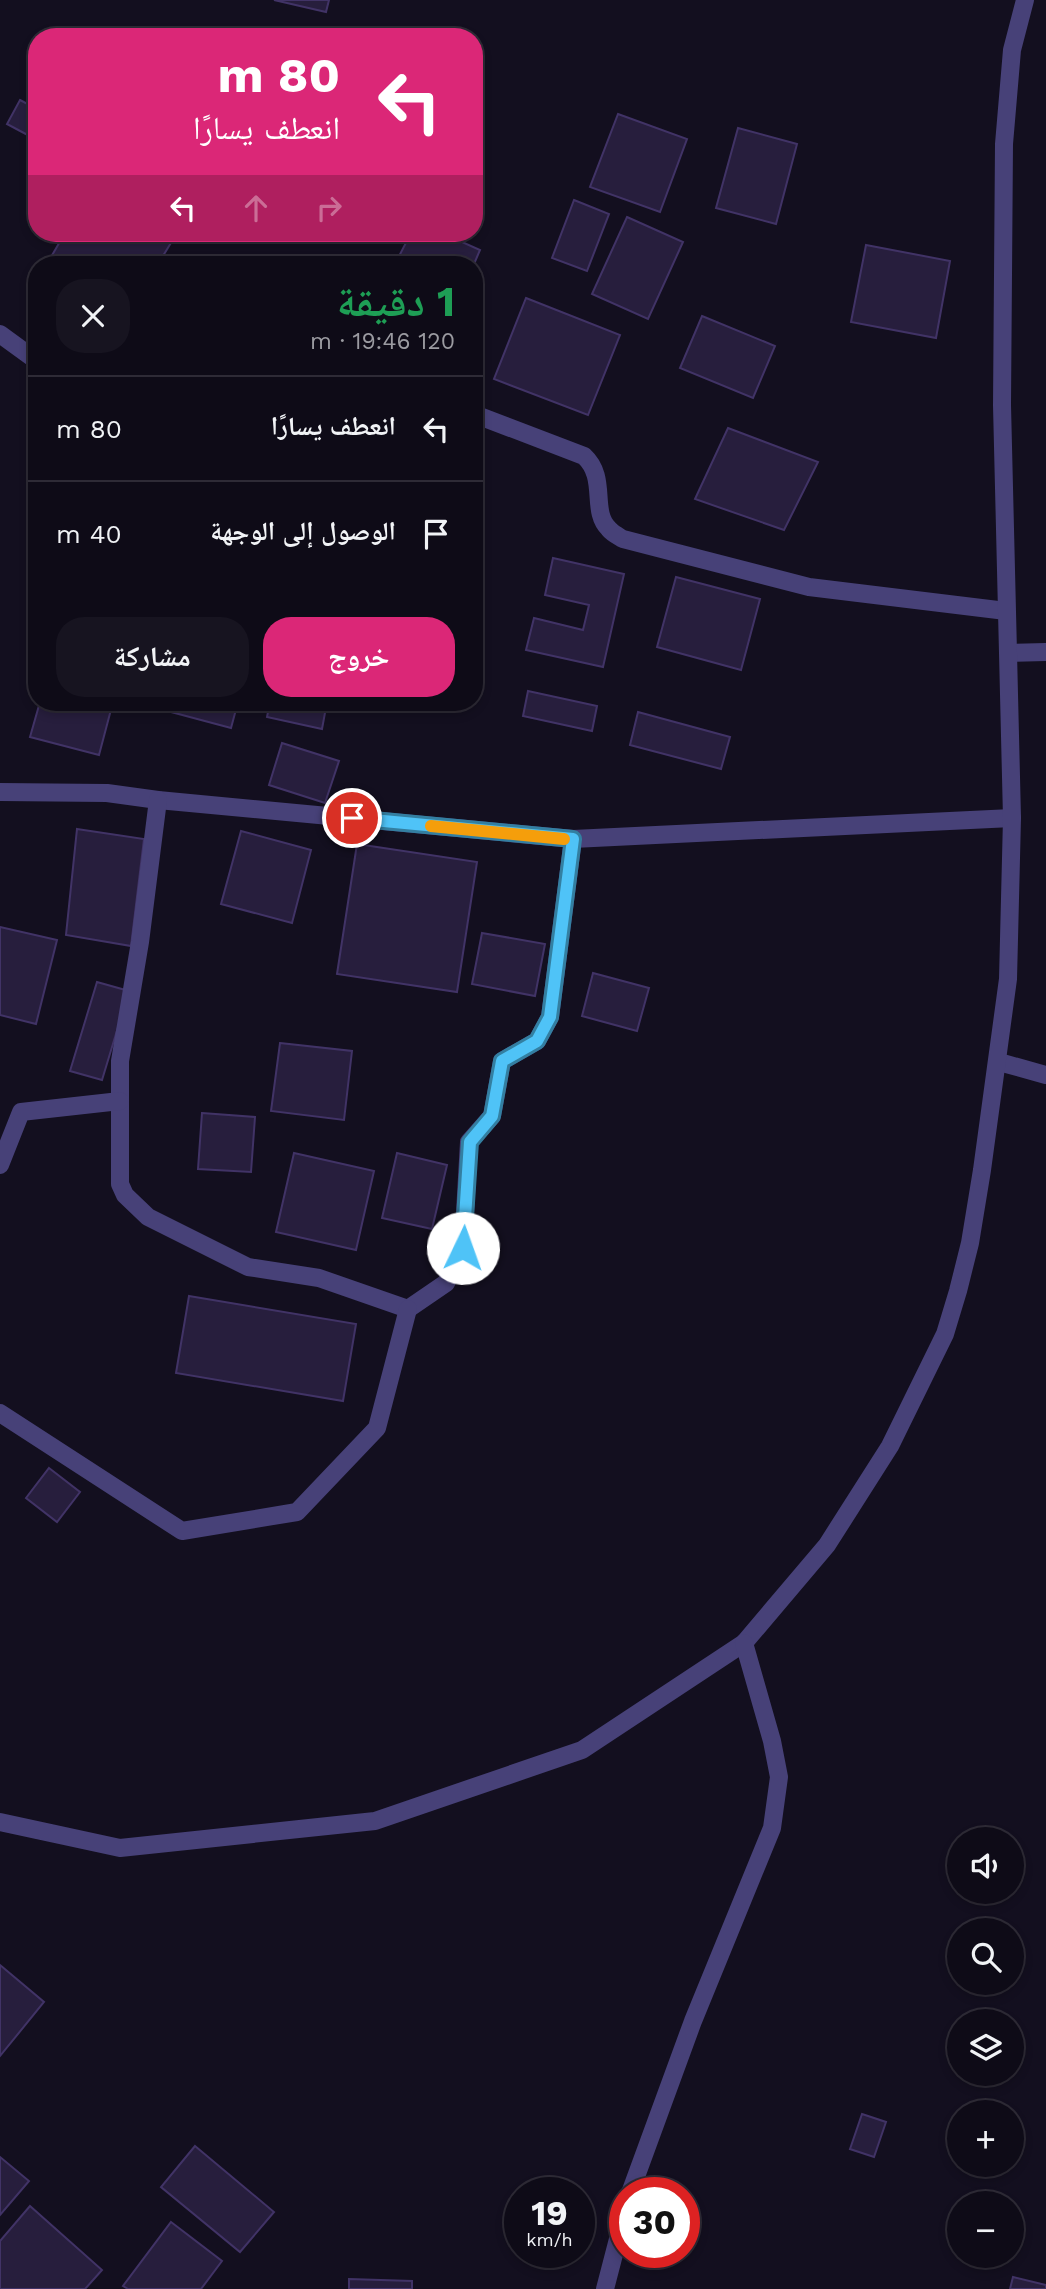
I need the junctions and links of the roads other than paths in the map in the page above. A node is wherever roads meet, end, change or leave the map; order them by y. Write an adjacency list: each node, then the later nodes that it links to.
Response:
1 (1025, 0): 5 (street)
2 (0, 334): 3 (street)
3 (28, 354)
4 (483, 417): 5 (street)
5 (1006, 611): 7 (street)
6 (1046, 652): 7 (street)
7 (1009, 653): 10 (street)
8 (0, 792): 9 (street)
9 (158, 800): 11 (street); 14 (street)
10 (1012, 818): 11 (street); 12 (street)
11 (573, 839): 16 (street)
12 (999, 1062): 13 (street); 18 (street)
13 (1046, 1075)
14 (120, 1101): 15 (street); 16 (street)
15 (0, 1165)
16 (408, 1310): 17 (street)
17 (0, 1413)
18 (744, 1643): 19 (street); 20 (street)
19 (0, 1822)
20 (636, 2177)
21 (610, 2268): 22 (street)
22 (605, 2289)

